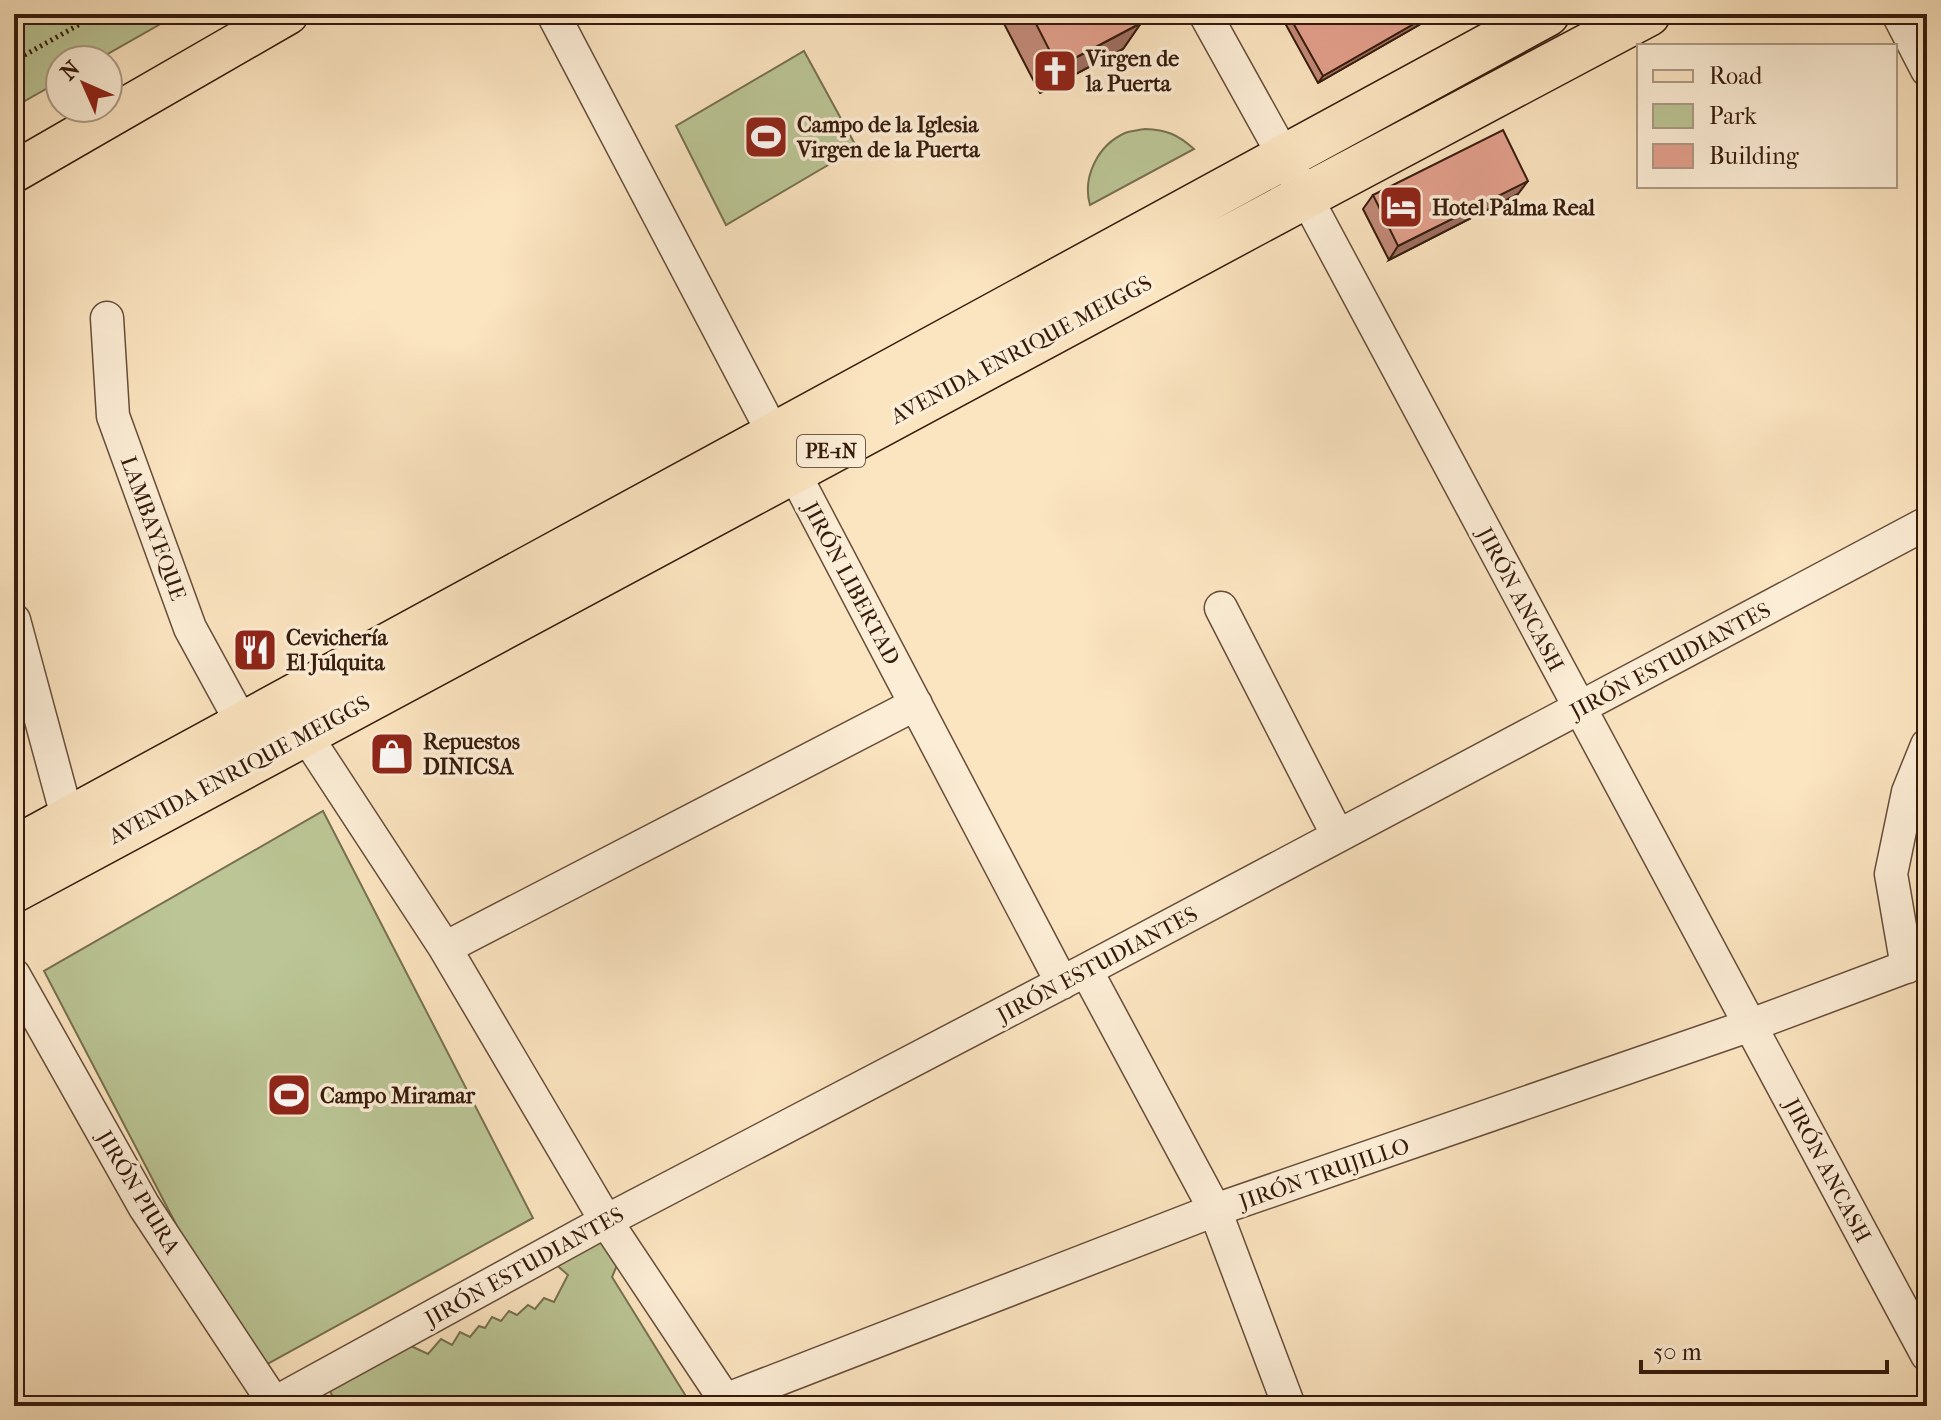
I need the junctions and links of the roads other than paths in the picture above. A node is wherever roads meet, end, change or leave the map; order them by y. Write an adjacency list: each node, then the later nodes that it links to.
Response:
1 (288, 14): 9 (main road)
2 (553, 14): 12 (street, JIRÓN LIBERTAD)
3 (1205, 14): 8 (street, JIRÓN ANCASH)
4 (1547, 14): 8 (highway, AVENIDA ENRIQUE MEIGGS / PE-1N)
5 (1648, 14): 10 (highway, AVENIDA ENRIQUE MEIGGS / PE-1N)
6 (1898, 14): 7 (street)
7 (1927, 70)
8 (1285, 158): 10 (street, JIRÓN ANCASH); 12 (highway, AVENIDA ENRIQUE MEIGGS / PE-1N)
9 (14, 172)
10 (1304, 197): 12 (highway, AVENIDA ENRIQUE MEIGGS / PE-1N); 17 (street, JIRÓN ANCASH)
11 (107, 318): 18 (street, LAMBAYEQUE)
12 (784, 453): 16 (street, JIRÓN LIBERTAD); 18 (highway, AVENIDA ENRIQUE MEIGGS / PE-1N); 19 (highway, AVENIDA ENRIQUE MEIGGS / PE-1N)
13 (1927, 523): 17 (street, JIRÓN ESTUDIANTES)
14 (1221, 608): 22 (street)
15 (14, 620): 21 (street)
16 (916, 704): 25 (street); 28 (street, JIRÓN LIBERTAD)
17 (1579, 708): 22 (street, JIRÓN ESTUDIANTES); 29 (street, JIRÓN ANCASH)
18 (243, 725): 21 (highway, AVENIDA ENRIQUE MEIGGS / PE-1N)
19 (305, 734): 24 (highway, AVENIDA ENRIQUE MEIGGS / PE-1N); 25 (street)
20 (1927, 745): 26 (street)
21 (68, 820): 23 (highway, AVENIDA ENRIQUE MEIGGS / PE-1N)
22 (1338, 836): 28 (street, JIRÓN ESTUDIANTES)
23 (14, 849)
24 (14, 890)
25 (445, 948): 31 (street)
26 (1917, 963): 29 (street, JIRÓN TRUJILLO)
27 (14, 975): 35 (street, JIRÓN PIURA)
28 (1074, 976): 30 (street, JIRÓN LIBERTAD); 31 (street, JIRÓN ESTUDIANTES)
29 (1751, 1025): 30 (street, JIRÓN TRUJILLO); 32 (street, JIRÓN ANCASH)
30 (1215, 1210): 34 (street, JIRÓN TRUJILLO); 36 (street, JIRÓN LIBERTAD)
31 (606, 1221): 33 (street, JIRÓN ESTUDIANTES); 34 (street)
32 (1927, 1355)
33 (320, 1393): 35 (street, JIRÓN ESTUDIANTES)
34 (727, 1403)
35 (271, 1405)
36 (1289, 1406)

